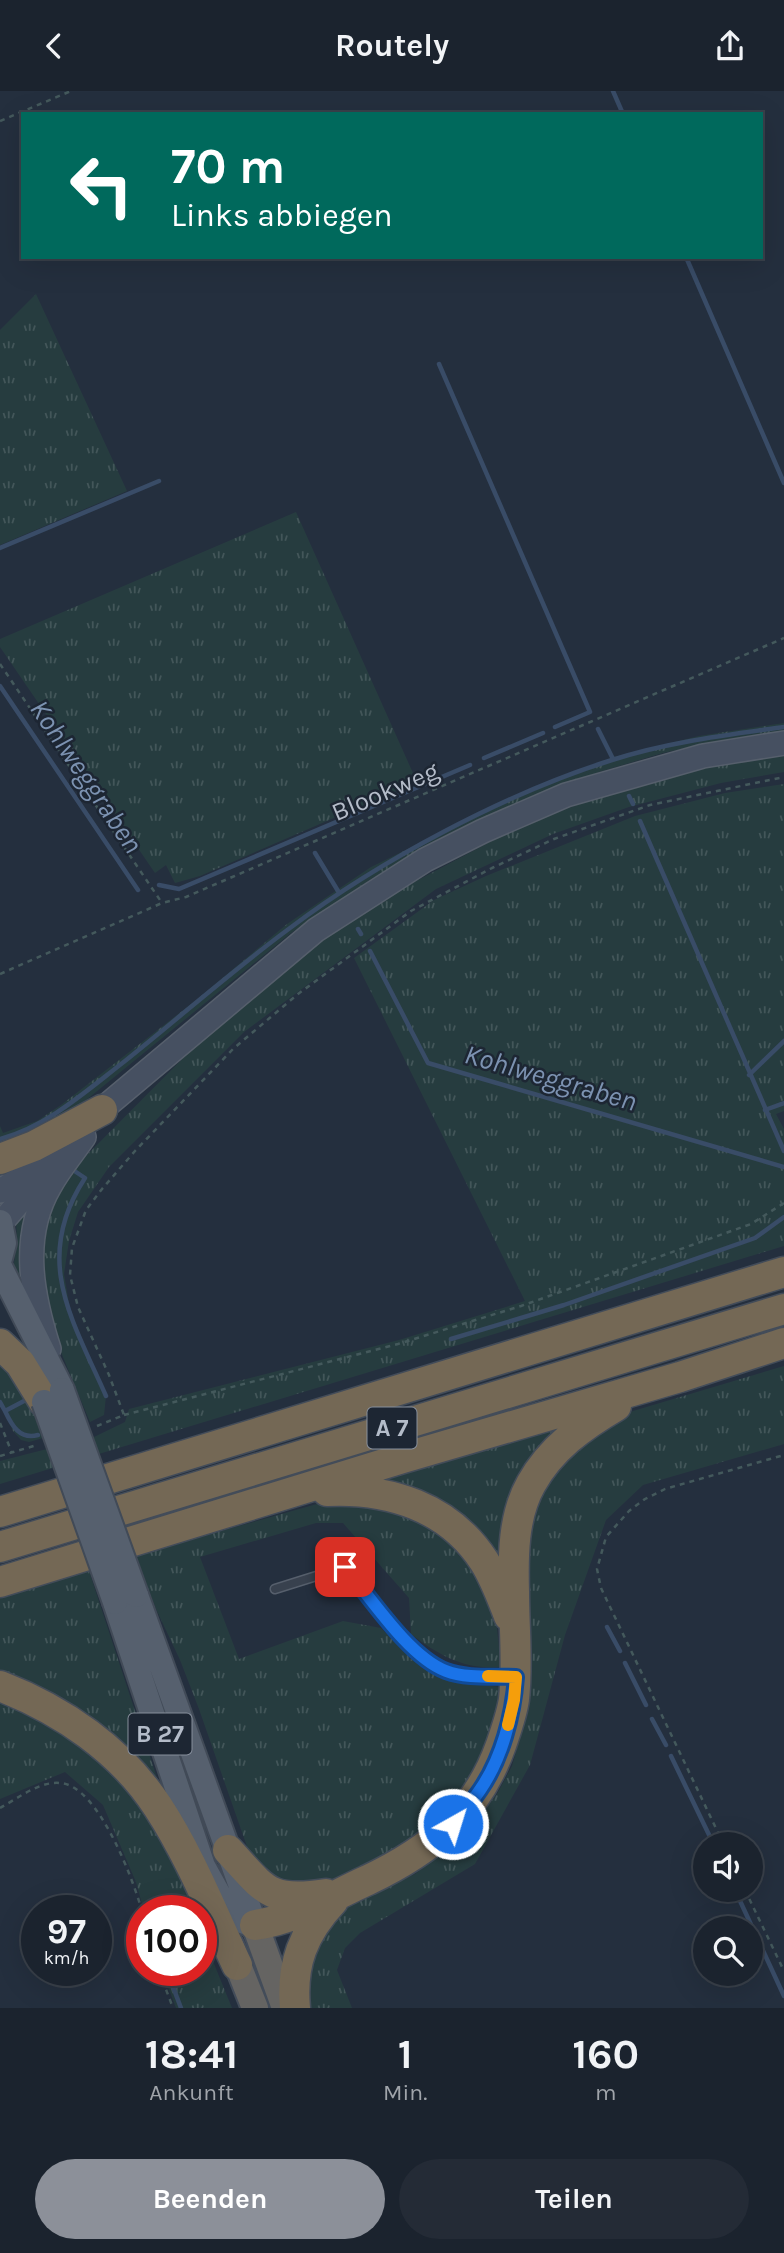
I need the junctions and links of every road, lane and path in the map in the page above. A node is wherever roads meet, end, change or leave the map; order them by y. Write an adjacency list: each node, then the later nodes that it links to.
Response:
1 (71, 91): 2 (path)
2 (21, 112)
3 (21, 112): 4 (path)
4 (0, 121)
5 (784, 638): 9 (path, Blookweg)
6 (0, 664): 9 (path)
7 (784, 743): 11 (main road)
8 (784, 777): 27 (path)
9 (162, 903): 10 (path, Blookweg)
10 (0, 974)
11 (173, 1052): 12 (main road); 13 (main road)
12 (102, 1110): 14 (highway); 15 (main road)
13 (84, 1137): 17 (main road); 26 (main road)
14 (0, 1159)
15 (0, 1191)
16 (784, 1203): 27 (path)
17 (0, 1222): 18 (main road)
18 (0, 1258)
19 (0, 1267): 26 (main road, B 27)
20 (784, 1272): 35 (highway, A 7)
21 (0, 1305): 26 (main road, B 27)
22 (784, 1309): 36 (highway, A 7)
23 (784, 1343): 25 (highway)
24 (0, 1344): 26 (highway)
25 (680, 1377): 34 (highway); 40 (highway)
26 (53, 1396): 39 (main road, B 27, bridge)
27 (124, 1415): 29 (path)
28 (0, 1423): 31 (path)
29 (91, 1429)
30 (38, 1445): 31 (path)
31 (12, 1453): 33 (path)
32 (784, 1455): 44 (path)
33 (0, 1456)
34 (296, 1492): 37 (highway); 40 (highway)
35 (0, 1512)
36 (0, 1547)
37 (0, 1581)
38 (275, 1589): 41 (lane)
39 (126, 1598): 45 (main road, B 27); 46 (main road, B 27)
40 (514, 1630): 41 (highway)
41 (516, 1677): 47 (highway)
42 (0, 1686): 51 (highway)
43 (0, 1808): 48 (path)
44 (717, 1832)
45 (228, 1850): 47 (highway); 50 (main road, B 27)
46 (203, 1866): 50 (main road); 51 (highway, B 27)
47 (343, 1891): 50 (highway); 57 (highway)
48 (136, 1895)
49 (751, 1902): 52 (path)
50 (255, 1924): 56 (highway, B 27)
51 (237, 1965): 55 (highway, B 27)
52 (784, 1971)
53 (165, 1986): 54 (path)
54 (173, 2008)
55 (255, 2008)
56 (285, 2008)
57 (295, 2008)

